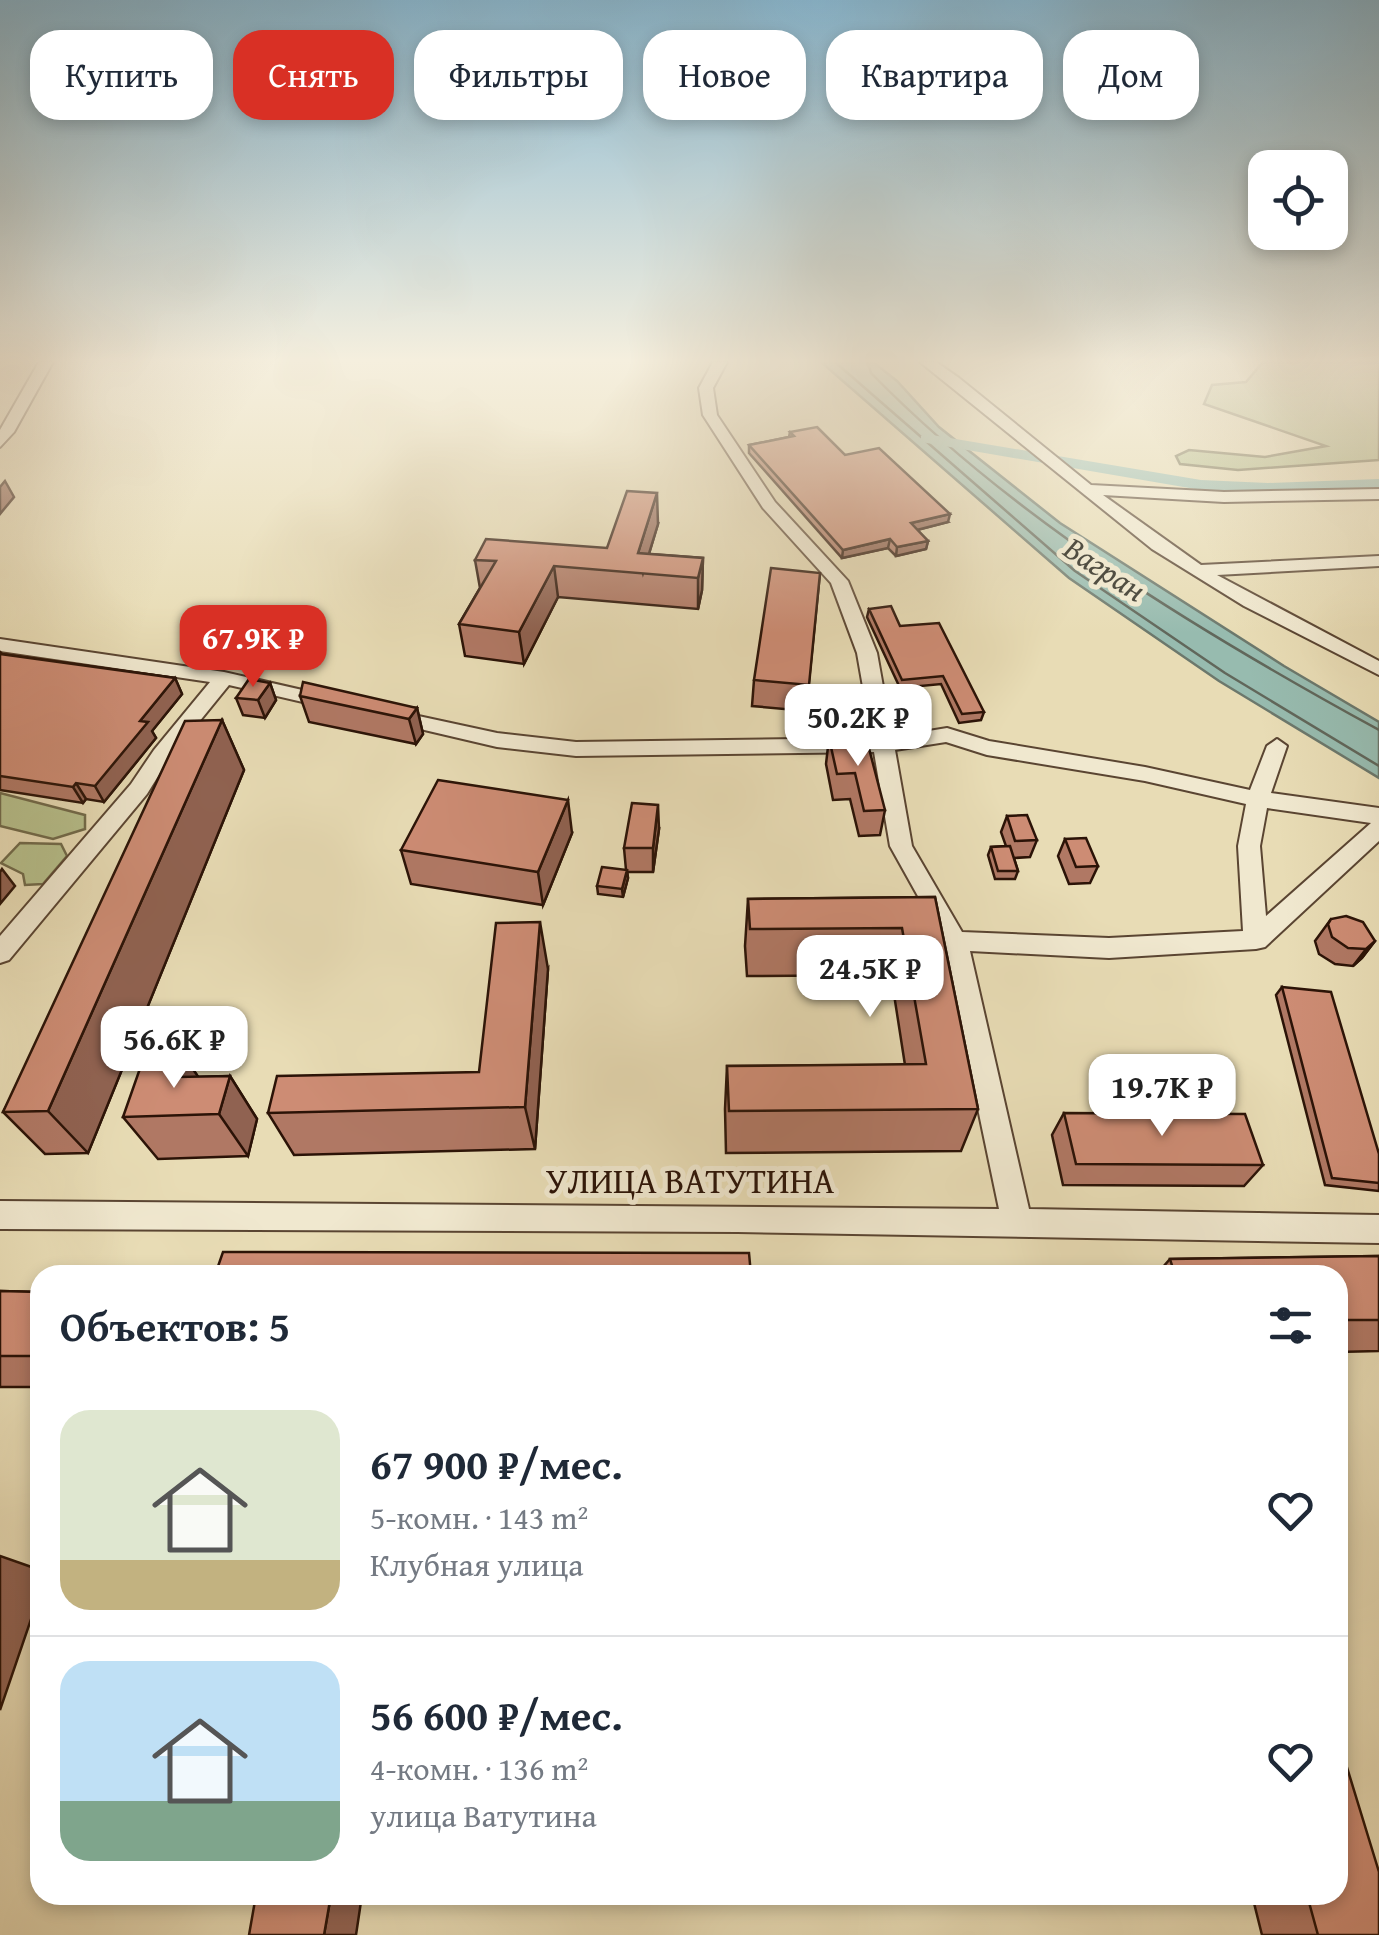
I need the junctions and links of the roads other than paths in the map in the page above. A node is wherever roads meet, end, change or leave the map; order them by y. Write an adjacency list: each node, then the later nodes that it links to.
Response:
1 (734, 452): 10 (street)
2 (1044, 452): 3 (street)
3 (1083, 484): 4 (street); 6 (street)
4 (1379, 494)
5 (1379, 561): 6 (street)
6 (1197, 571): 8 (street)
7 (0, 644): 9 (street)
8 (1379, 668)
9 (224, 678): 10 (street); 17 (street)
10 (886, 745): 12 (street); 16 (street)
11 (1278, 746): 12 (street)
12 (1258, 799): 13 (street); 15 (street)
13 (1379, 816)
14 (1379, 828): 15 (street)
15 (1256, 940): 16 (street)
16 (955, 942): 19 (street)
17 (0, 953)
18 (0, 1215): 19 (street, УЛИЦА ВАТУТИНА)
19 (1018, 1221): 20 (street, УЛИЦА ВАТУТИНА)
20 (1379, 1229)

